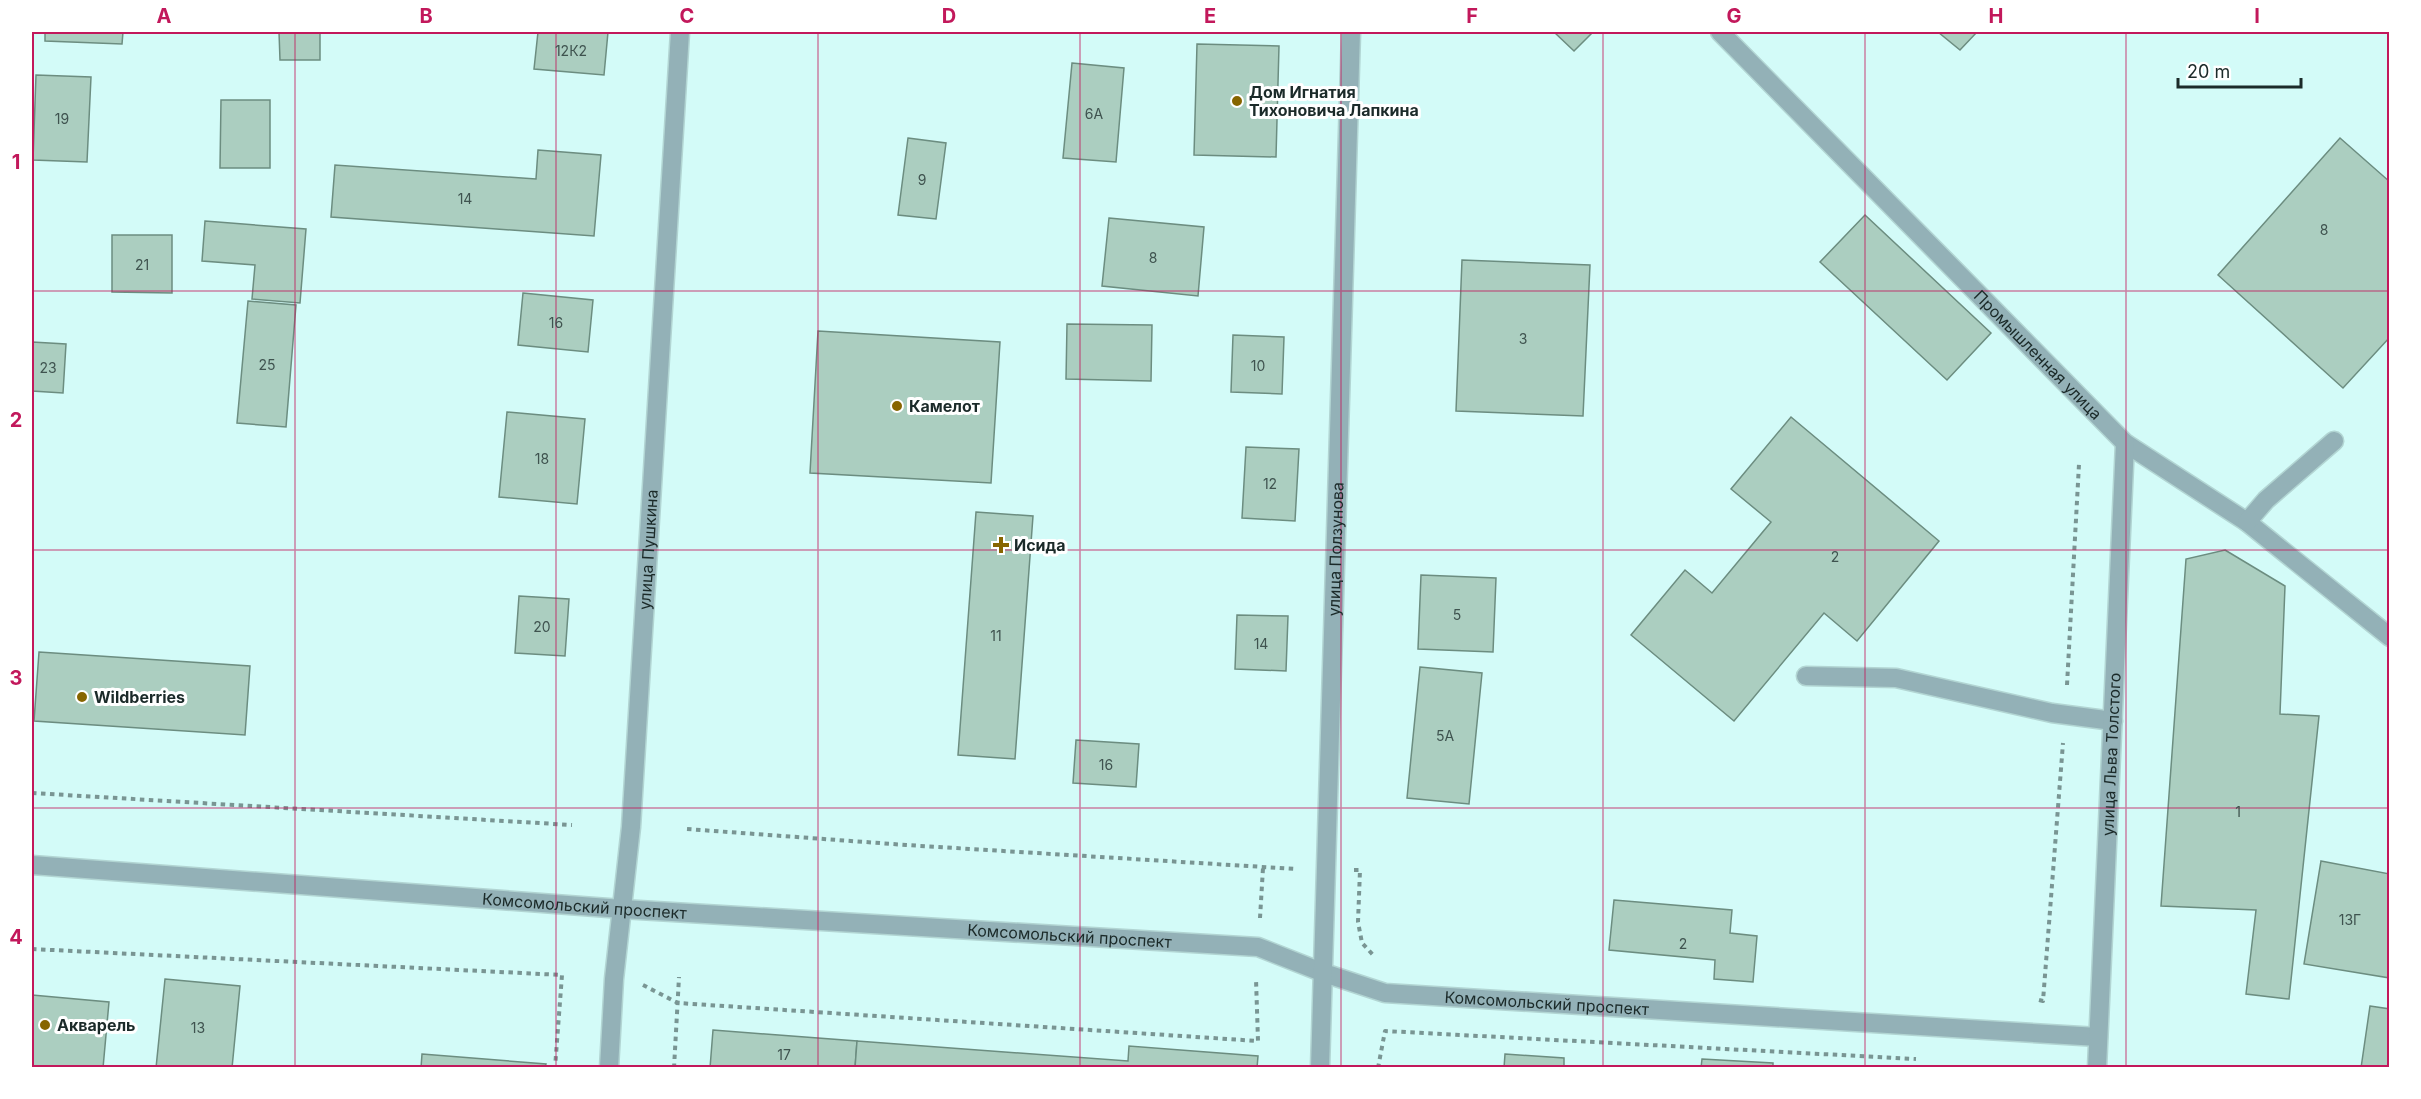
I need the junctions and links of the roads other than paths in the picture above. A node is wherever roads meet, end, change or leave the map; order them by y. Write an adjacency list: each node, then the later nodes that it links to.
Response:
1 (680, 32): 11 (street, улица Пушкина)
2 (1351, 32): 12 (street, улица Ползунова)
3 (1720, 32): 5 (street, Промышленная улица)
4 (2334, 441): 6 (street)
5 (2125, 443): 6 (street, Промышленная улица); 9 (street, улица Льва Толстого)
6 (2247, 522): 7 (street, Промышленная улица)
7 (2390, 637)
8 (1806, 676): 9 (street)
9 (2113, 722): 13 (street, улица Льва Толстого)
10 (32, 865): 11 (street, Комсомольский проспект)
11 (622, 909): 12 (street, Комсомольский проспект); 14 (street, улица Пушкина)
12 (1324, 974): 13 (street, Комсомольский проспект); 15 (street, улица Ползунова)
13 (2098, 1037): 16 (street, улица Льва Толстого)
14 (609, 1068)
15 (1320, 1068)
16 (2097, 1068)

